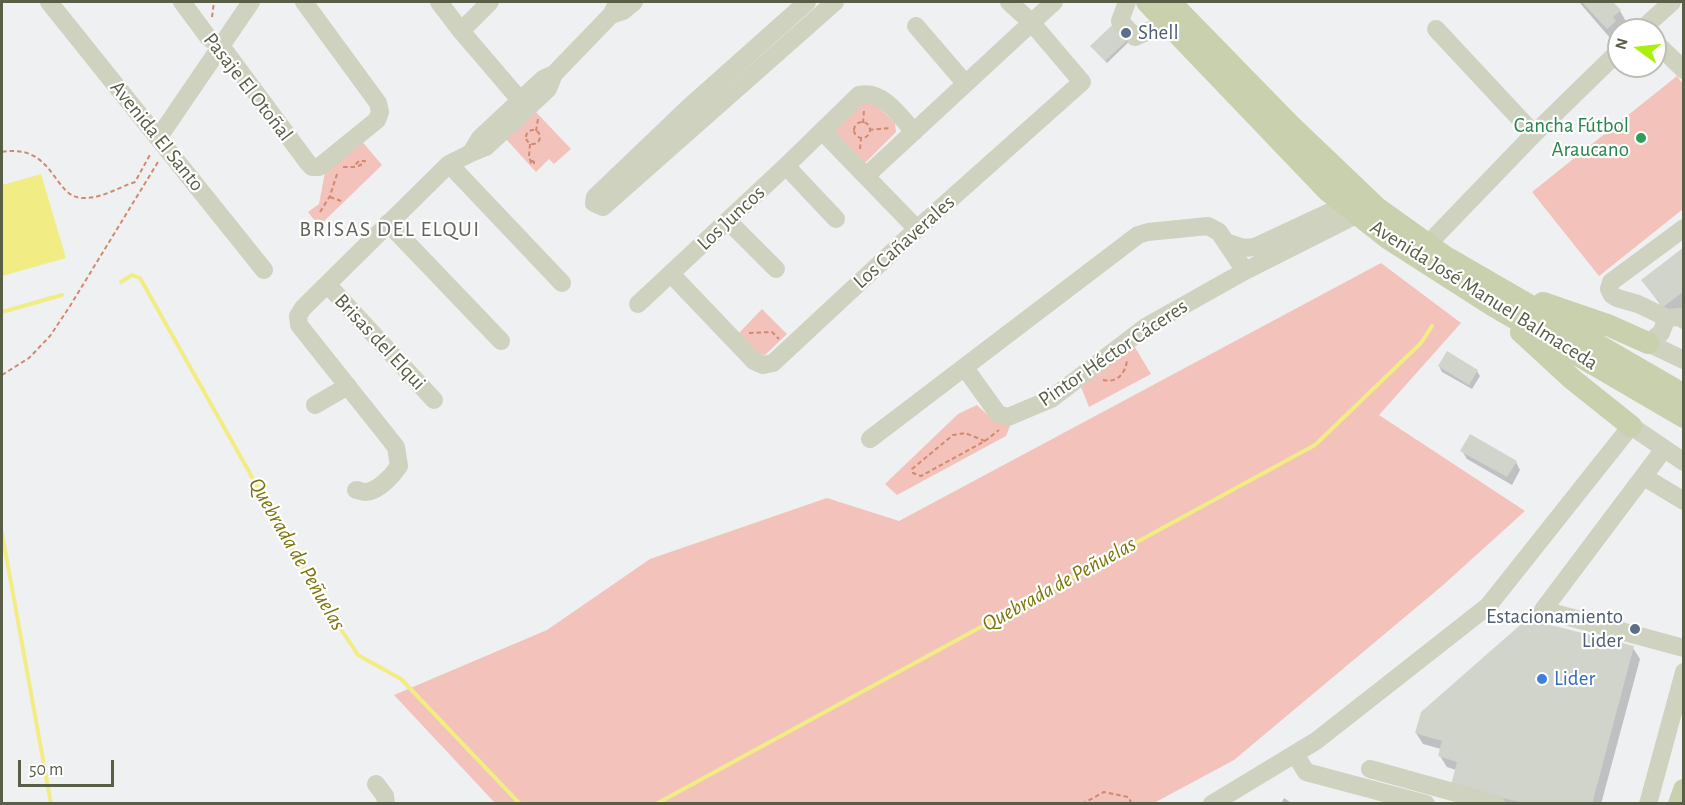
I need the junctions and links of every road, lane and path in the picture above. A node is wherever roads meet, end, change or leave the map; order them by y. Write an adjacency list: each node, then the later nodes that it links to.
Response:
1 (49, 2): 37 (street, Avenida El Santo)
2 (182, 2): 24 (street, Pasaje El Otoñal)
3 (252, 2): 24 (street)
4 (304, 2): 41 (street)
5 (439, 2): 22 (street)
6 (490, 2): 22 (street)
7 (634, 2): 15 (street, Brisas del Elqui)
8 (807, 2): 23 (street)
9 (835, 2): 25 (street)
10 (1009, 2): 19 (street)
11 (1054, 2): 19 (street)
12 (1127, 2): 16 (street)
13 (1147, 2): 16 (main road, Avenida José Manuel Balmaceda)
14 (1670, 4): 17 (street); 18 (street)
15 (615, 8): 29 (street, Brisas del Elqui)
16 (1169, 12): 49 (main road, Avenida José Manuel Balmaceda); 57 (main road, Avenida José Manuel Balmaceda)
17 (1654, 18)
18 (1663, 18)
19 (1031, 22): 30 (street); 55 (street, Los Cañaverales)
20 (916, 26): 30 (street)
21 (1436, 29): 36 (street)
22 (461, 31): 31 (street)
23 (771, 34): 25 (street); 32 (street)
24 (222, 47): 37 (street); 41 (street, Pasaje El Otoñal)
25 (783, 48): 32 (street)
26 (1667, 54): 28 (street)
27 (1607, 63): 36 (street)
28 (1683, 70)
29 (554, 74): 31 (street, Brisas del Elqui); 40 (street, Brisas del Elqui)
30 (966, 83): 35 (street)
31 (520, 100): 40 (street, Brisas del Elqui)
32 (694, 115): 32 (street)
33 (869, 130): 33 (path)
34 (822, 131): 35 (street, Los Juncos); 44 (street, Los Juncos); 46 (street)
35 (914, 132): 46 (street)
36 (1534, 134): 57 (street)
37 (163, 143): 39 (path); 58 (street, Avenida El Santo); 73 (path)
38 (530, 144): 38 (path); 43 (path)
39 (2, 152)
40 (471, 153): 42 (street, Brisas del Elqui)
41 (330, 163): 45 (path); 47 (path)
42 (449, 164): 53 (street, Brisas del Elqui); 62 (street)
43 (533, 164)
44 (786, 166): 51 (street); 52 (street, Los Juncos)
45 (353, 167)
46 (866, 176): 55 (street)
47 (330, 196): 48 (path); 50 (path)
48 (341, 201)
49 (1352, 210): 56 (street); 60 (street, Pintor Héctor Cáceres); 64 (main road, Avenida José Manuel Balmaceda)
50 (320, 212)
51 (836, 219)
52 (728, 221): 59 (street); 61 (street, Los Juncos)
53 (388, 223): 63 (street, Brisas del Elqui); 67 (street)
54 (1683, 228): 66 (street)
55 (917, 229): 70 (street, Los Cañaverales)
56 (1226, 242): 60 (street); 72 (street)
57 (1427, 245): 64 (main road, Avenida José Manuel Balmaceda)
58 (264, 270)
59 (776, 270)
60 (1245, 271): 78 (street, Pintor Héctor Cáceres)
61 (671, 274): 65 (street, Los Juncos); 68 (street, Los Cañaverales)
62 (562, 282)
63 (327, 284): 74 (street, Brisas del Elqui); 76 (street, Brisas del Elqui)
64 (1498, 298): 66 (main road); 75 (main road, Avenida José Manuel Balmaceda); 79 (main road, Avenida José Manuel Balmaceda); 80 (main road)
65 (639, 304)
66 (1665, 328): 69 (street); 71 (street)
67 (501, 341)
68 (737, 342): 70 (path); 70 (street, Los Cañaverales)
69 (1683, 347)
70 (789, 348)
71 (1683, 360)
72 (964, 368): 78 (street); 81 (street)
73 (2, 375)
74 (348, 386): 77 (street); 86 (street)
75 (1683, 395)
76 (434, 400)
77 (315, 405)
78 (1005, 416): 82 (path)
79 (1683, 417)
80 (1631, 426): 83 (street); 90 (street)
81 (870, 439)
82 (985, 441): 82 (path)
83 (1664, 450): 84 (street); 85 (street)
84 (1683, 462)
85 (1644, 477): 87 (street); 88 (street)
86 (356, 490)
87 (1683, 501)
88 (1683, 648)
89 (1683, 672): 99 (street)
90 (1295, 754): 96 (street); 97 (street)
91 (1370, 769): 98 (street)
92 (376, 784): 93 (street)
93 (386, 804)
94 (1082, 804): 95 (path)
95 (1132, 804)
96 (1212, 804)
97 (1426, 804)
98 (1496, 804)
99 (1648, 804)

